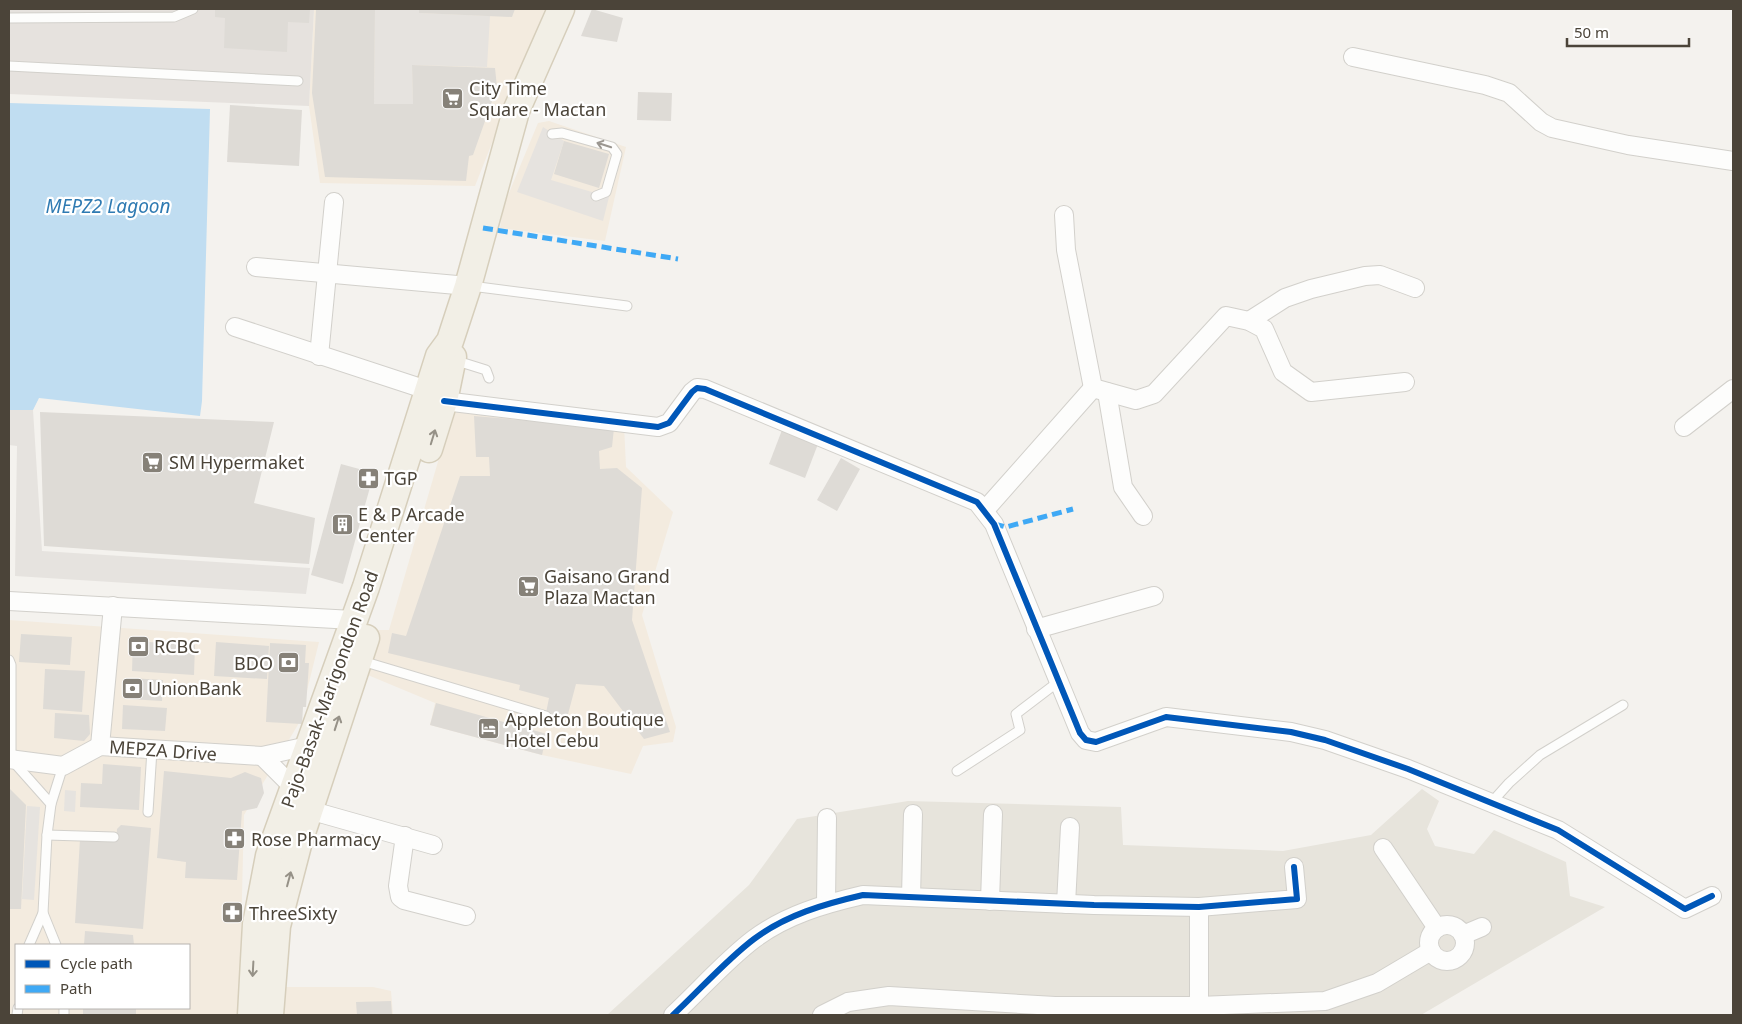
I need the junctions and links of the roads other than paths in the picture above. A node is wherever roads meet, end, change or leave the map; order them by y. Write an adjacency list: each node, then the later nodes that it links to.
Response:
1 (193, 9): 3 (lane)
2 (561, 9): 14 (main road, Pajo-Basak-Marigondon Road)
3 (9, 18)
4 (1353, 58): 8 (street)
5 (9, 66): 6 (lane)
6 (298, 81)
7 (552, 134): 9 (lane, one-way to 7)
8 (1733, 161)
9 (596, 196)
10 (334, 202): 13 (street)
11 (1064, 215): 24 (street)
12 (256, 267): 13 (street)
13 (327, 273): 14 (street); 20 (street)
14 (468, 286): 16 (lane); 19 (main road, Pajo-Basak-Marigondon Road)
15 (1414, 288): 17 (street)
16 (627, 306)
17 (1249, 321): 22 (street); 24 (street)
18 (235, 327): 20 (street)
19 (452, 351): 21 (lane); 25 (main road, Pajo-Basak-Marigondon Road)
20 (319, 356): 25 (street)
21 (489, 378)
22 (1405, 382)
23 (1733, 389): 26 (street)
24 (1100, 390): 27 (street); 28 (street)
25 (436, 396): 27 (street); 32 (main road, Pajo-Basak-Marigondon Road); 35 (main road, Pajo-Basak-Marigondon Road, one-way to 25)
26 (1684, 427)
27 (985, 510): 33 (street)
28 (1143, 516)
29 (1154, 596): 33 (street)
30 (9, 601): 31 (street)
31 (113, 606): 32 (street); 39 (street)
32 (353, 620): 40 (main road, Pajo-Basak-Marigondon Road)
33 (1036, 629): 36 (street)
34 (9, 660): 43 (lane)
35 (358, 660): 38 (lane); 49 (main road, Pajo-Basak-Marigondon Road, one-way to 35)
36 (1058, 682): 45 (lane); 48 (street)
37 (1623, 706): 48 (lane)
38 (546, 716)
39 (100, 746): 41 (street, MEPZA Drive); 44 (street, MEPZA Drive)
40 (308, 746): 42 (street, MEPZA Drive); 46 (main road, Pajo-Basak-Marigondon Road)
41 (152, 750): 42 (street, MEPZA Drive); 50 (lane)
42 (262, 756): 46 (street)
43 (10, 759): 44 (street); 47 (lane)
44 (63, 766): 47 (lane)
45 (957, 771)
46 (293, 787): 77 (main road, Pajo-Basak-Marigondon Road, one-way to 77)
47 (51, 804): 55 (lane)
48 (1491, 804): 61 (street)
49 (309, 810): 56 (street); 77 (main road, Pajo-Basak-Marigondon Road, one-way to 49)
50 (148, 812)
51 (913, 814): 62 (street)
52 (993, 814): 63 (street)
53 (827, 818): 64 (street)
54 (1070, 827): 65 (street)
55 (47, 835): 57 (lane); 67 (lane)
56 (405, 836): 58 (street); 68 (street)
57 (114, 837)
58 (434, 845)
59 (1383, 848): 70 (street)
60 (1294, 867): 66 (street)
61 (1712, 896)
62 (911, 898): 63 (street); 64 (street)
63 (990, 901): 65 (street)
64 (826, 904): 78 (street)
65 (1066, 904): 66 (street)
66 (1198, 907): 75 (street)
67 (43, 913): 72 (lane); 73 (lane)
68 (466, 916)
69 (1482, 927): 71 (street)
70 (1437, 928): 71 (street); 74 (street)
71 (1464, 935): 74 (street)
72 (29, 944)
73 (56, 944)
74 (1431, 951): 75 (street)
75 (1199, 1006): 76 (street)
76 (1055, 1011): 79 (street)
77 (267, 1014)
78 (673, 1015)
79 (822, 1015)

